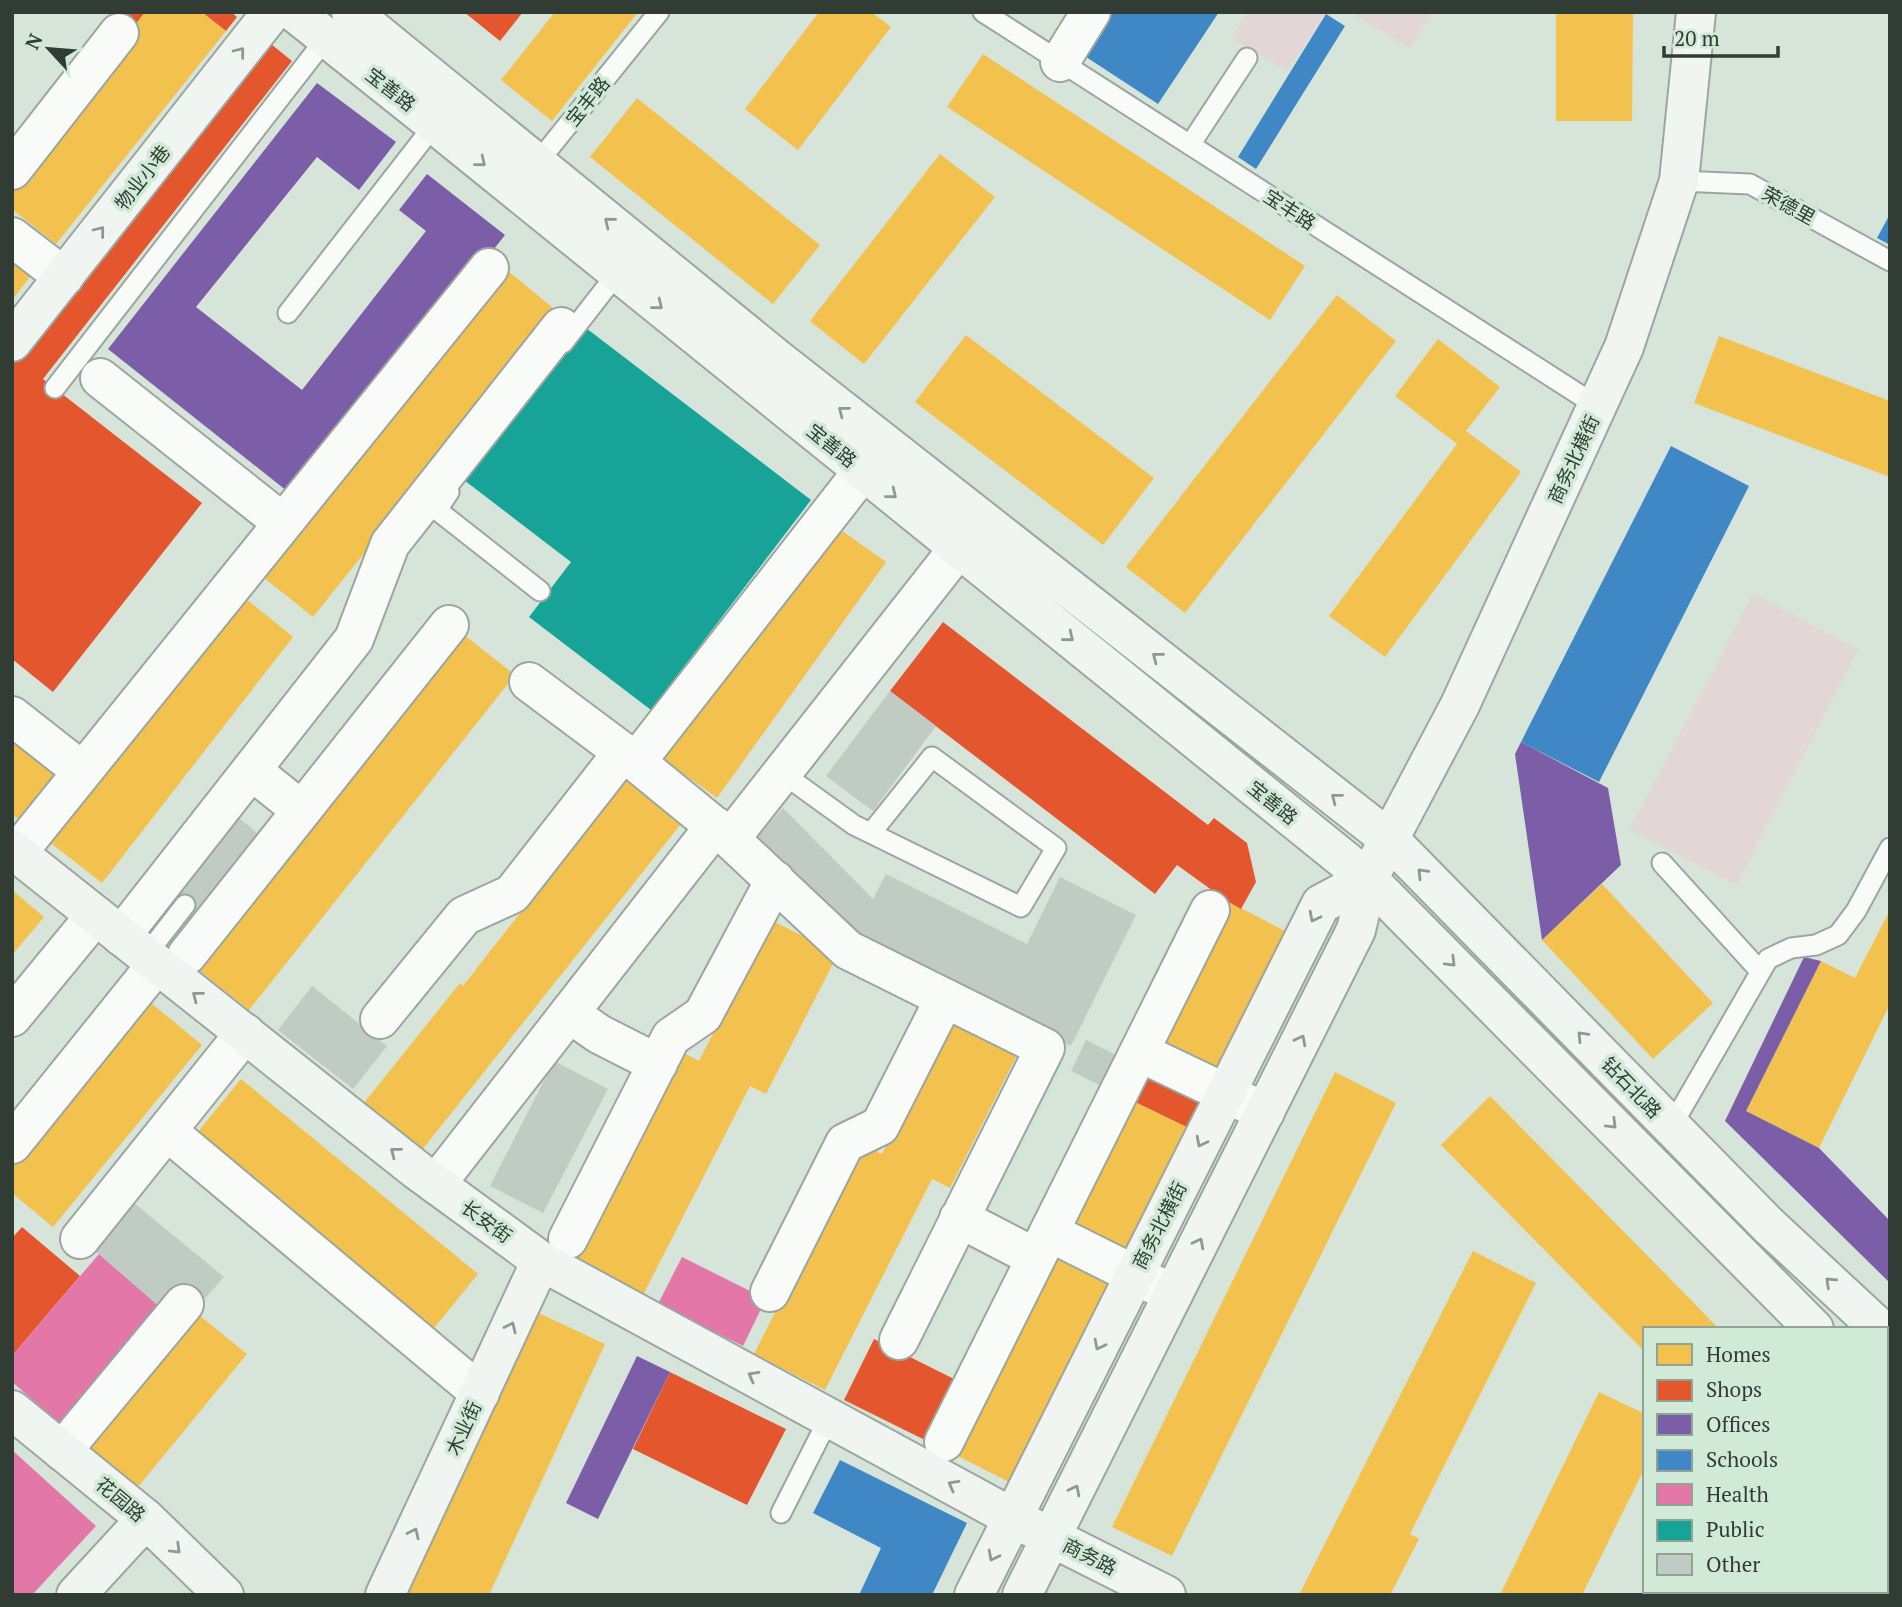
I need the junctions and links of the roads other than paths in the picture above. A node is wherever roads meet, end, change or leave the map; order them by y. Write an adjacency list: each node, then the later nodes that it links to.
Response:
1 (272, 12): 20 (main road, 物业小巷, one-way to 1)
2 (294, 12): 7 (main road, 宝善路)
3 (659, 12): 14 (lane, 宝丰路)
4 (983, 12): 10 (lane, 宝丰路)
5 (1091, 12): 10 (street)
6 (1696, 12): 15 (main road, 商务北横街)
7 (342, 21): 11 (main road, 宝善路); 25 (lane)
8 (119, 33): 13 (street)
9 (1247, 58): 12 (lane)
10 (1060, 62): 12 (lane, 宝丰路)
11 (445, 110): 14 (main road, 宝善路); 21 (lane)
12 (1190, 145): 26 (lane, 宝丰路)
13 (12, 170)
14 (526, 177): 17 (main road, 宝善路)
15 (1679, 181): 18 (lane, 荣德里); 26 (main road, 商务北横街)
16 (12, 237): 20 (street)
17 (628, 259): 27 (main road, 宝善路); 30 (lane)
18 (1890, 261)
19 (489, 268): 28 (street)
20 (64, 276): 23 (main road, 物业小巷)
21 (288, 313)
22 (561, 327): 35 (street)
23 (12, 342)
24 (100, 377): 28 (street)
25 (55, 388)
26 (1597, 406): 41 (main road, 商务北横街)
27 (873, 457): 29 (main road, 宝善路); 34 (street)
28 (282, 523): 36 (street)
29 (970, 534): 37 (street); 41 (main road, 宝善路, one-way to 29); 45 (main road, 宝善路, one-way to 45)
30 (540, 591)
31 (449, 625): 38 (street)
32 (529, 682): 34 (street)
33 (12, 716): 36 (street)
34 (630, 757): 39 (street); 54 (street)
35 (251, 770): 38 (street); 49 (street)
36 (82, 771): 43 (street)
37 (782, 773): 39 (street); 40 (lane)
38 (301, 810): 49 (street)
39 (723, 832): 46 (street); 52 (street)
40 (871, 833): 40 (lane)
41 (1390, 840): 45 (main road, 商务北横街); 60 (main road, 钻石北路, one-way to 41)
42 (1890, 848): 50 (lane)
43 (14, 851): 49 (main road, 长安街)
44 (1662, 863): 50 (lane)
45 (1368, 879): 58 (main road, 商务北横街, one-way to 58); 59 (main road, 商务北横街, one-way to 45); 72 (main road, 钻石北路, one-way to 72)
46 (775, 880): 51 (street); 57 (street)
47 (185, 905): 49 (lane)
48 (1210, 910): 56 (street)
49 (141, 945): 53 (street); 55 (main road, 长安街, one-way to 49); 62 (street)
50 (1760, 971): 60 (lane)
51 (945, 998): 64 (street); 69 (street)
52 (569, 1013): 57 (street); 63 (street)
53 (12, 1017)
54 (380, 1019)
55 (245, 1033): 61 (street); 63 (main road, 长安街, one-way to 55)
56 (1139, 1052): 58 (street); 66 (street)
57 (658, 1064): 67 (street)
58 (1225, 1093): 59 (street); 68 (main road, 商务北横街, one-way to 68)
59 (1265, 1112): 70 (main road, 商务北横街, one-way to 59)
60 (1671, 1127): 73 (main road, 钻石北路, one-way to 60)
61 (167, 1131): 65 (street); 75 (street)
62 (12, 1144)
63 (436, 1184): 67 (main road, 长安街)
64 (959, 1219): 66 (street); 74 (street)
65 (80, 1239)
66 (1043, 1245): 68 (street); 78 (street)
67 (555, 1250): 75 (main road, 木业街, one-way to 67); 77 (main road, 长安街, one-way to 67)
68 (1135, 1275): 70 (street); 81 (main road, 商务北横街, one-way to 81)
69 (770, 1292)
70 (1173, 1294): 83 (main road, 商务北横街, one-way to 70)
71 (184, 1304): 79 (street)
72 (1812, 1327)
73 (1878, 1327)
74 (899, 1340)
75 (480, 1393): 86 (main road, 木业街, one-way to 75)
76 (12, 1410): 79 (main road, 花园路)
77 (828, 1418): 80 (lane); 81 (main road, 长安街, one-way to 77)
78 (944, 1442)
79 (62, 1451): 82 (main road, 花园路)
80 (781, 1513)
81 (1013, 1518): 83 (main road, 商务路); 87 (main road, 商务北横街, one-way to 87)
82 (146, 1519): 84 (main road); 85 (main road, 花园路, one-way to 85)
83 (1051, 1536): 88 (main road, 商务北横街); 89 (main road, 商务路)
84 (76, 1595)
85 (224, 1595)
86 (385, 1595)
87 (974, 1595)
88 (1022, 1595)
89 (1166, 1595)

